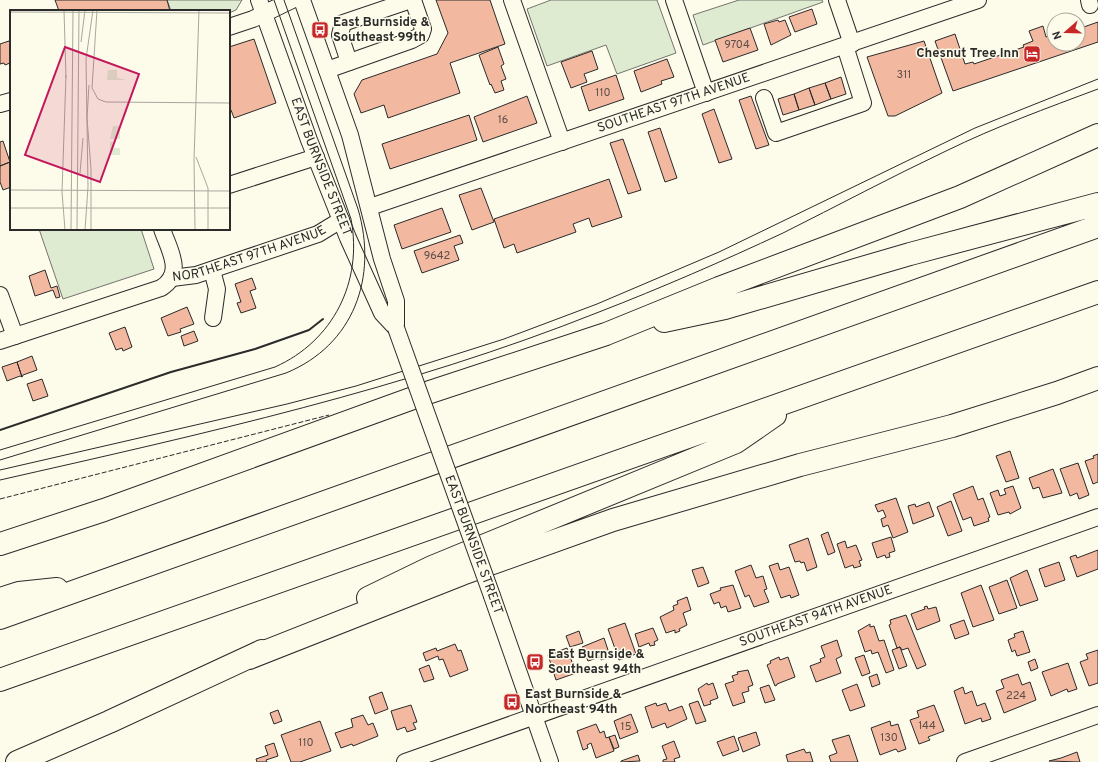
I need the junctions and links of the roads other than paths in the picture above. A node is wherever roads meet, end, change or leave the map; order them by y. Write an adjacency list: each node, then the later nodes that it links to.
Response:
1 (302, 0): 12 (street, EAST BURNSIDE STREET)
2 (412, 0): 11 (street); 11 (street)
3 (512, 0): 18 (street)
4 (674, 0): 13 (street)
5 (837, 0): 10 (street)
6 (978, 0): 10 (street, SOUTHEAST 97TH AVENUE)
7 (287, 3): 8 (street)
8 (262, 7): 9 (street); 19 (street, EAST BURNSIDE STREET)
9 (230, 26)
10 (848, 45): 13 (street, SOUTHEAST 97TH AVENUE); 14 (street)
11 (349, 62): 12 (street)
12 (327, 70): 22 (street, EAST BURNSIDE STREET)
13 (706, 94): 18 (street, SOUTHEAST 97TH AVENUE)
14 (764, 98)
15 (10, 101): 16 (street)
16 (0, 104)
17 (1098, 135): 32 (highway)
18 (562, 142): 22 (street, SOUTHEAST 97TH AVENUE)
19 (316, 157): 20 (street); 23 (street, EAST BURNSIDE STREET)
20 (230, 185)
21 (1098, 204): 32 (highway)
22 (370, 207): 31 (street, EAST BURNSIDE STREET)
23 (341, 220): 26 (street, NORTHEAST 97TH AVENUE); 31 (street, EAST BURNSIDE STREET)
24 (1098, 226): 38 (highway)
25 (162, 230): 27 (street)
26 (212, 270): 27 (street, NORTHEAST 97TH AVENUE); 30 (street)
27 (172, 278): 33 (street, NORTHEAST 97TH AVENUE)
28 (1098, 292): 35 (highway)
29 (0, 295): 33 (street)
30 (213, 318)
31 (396, 328): 43 (street, EAST BURNSIDE STREET, bridge)
32 (606, 334): 37 (highway)
33 (7, 339)
34 (1098, 378): 41 (highway)
35 (800, 399): 41 (highway); 42 (highway)
36 (1098, 517): 43 (street, SOUTHEAST 94TH AVENUE)
37 (0, 544)
38 (96, 584): 39 (highway); 40 (highway)
39 (0, 598)
40 (0, 618)
41 (249, 658): 45 (highway)
42 (0, 680)
43 (534, 716): 46 (street, SOUTHEAST 94TH AVENUE); 47 (street, EAST BURNSIDE STREET)
44 (1097, 718): 48 (street)
45 (17, 762)
46 (405, 762)
47 (550, 762)
48 (965, 762)

